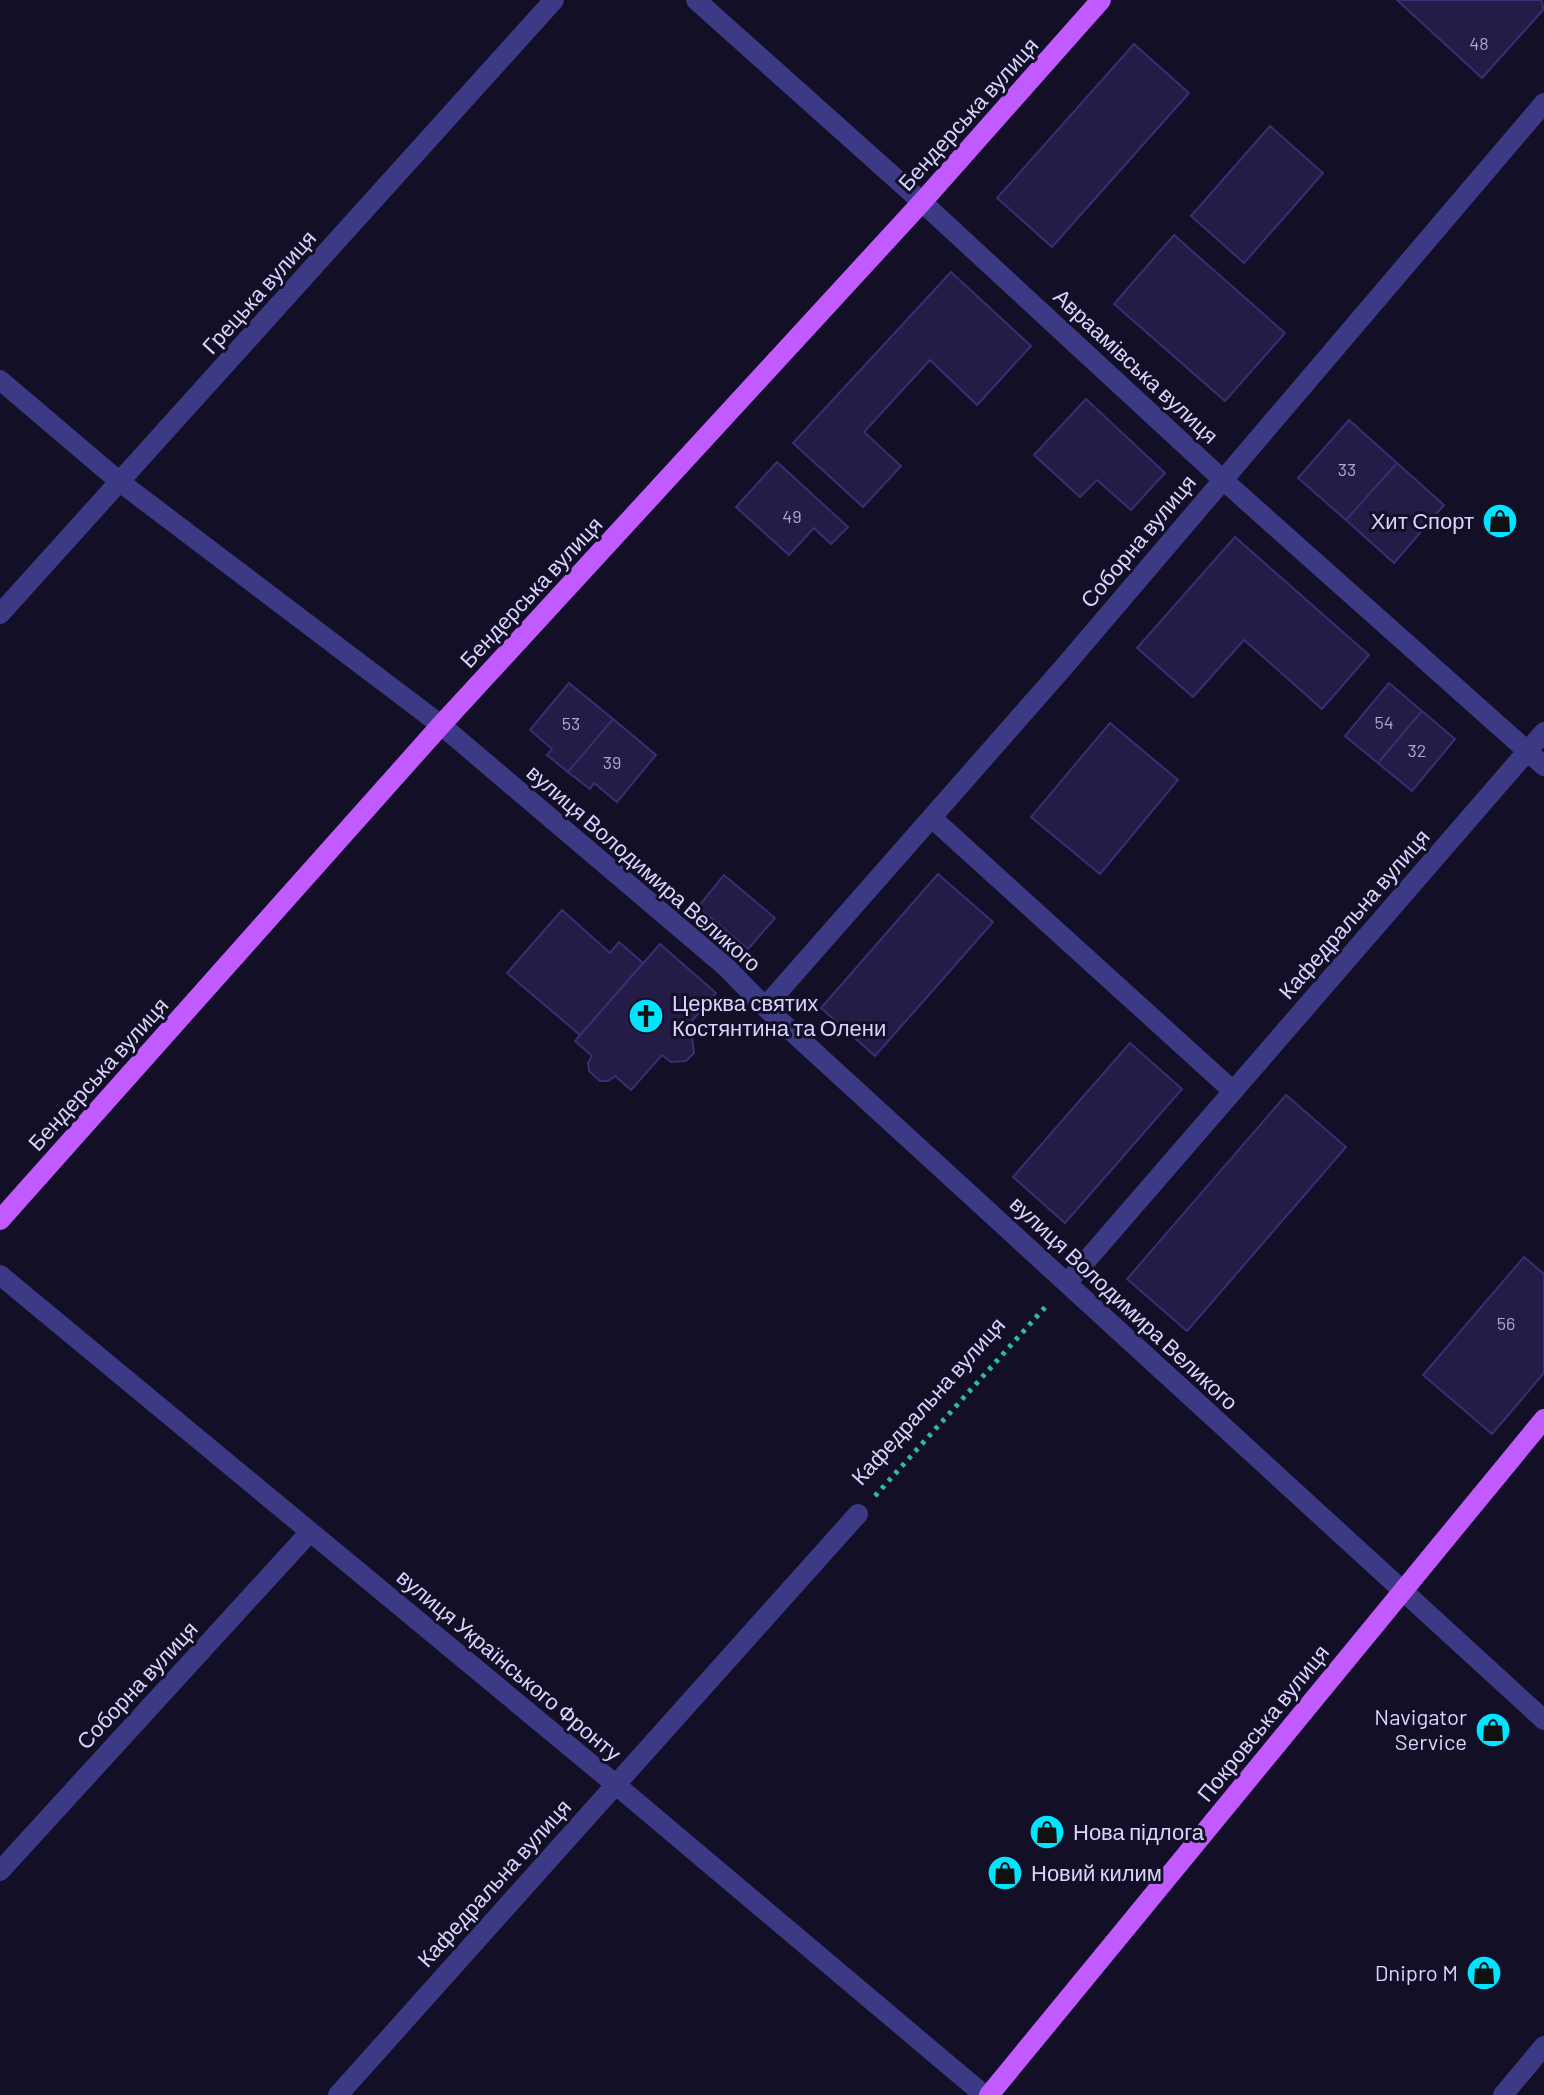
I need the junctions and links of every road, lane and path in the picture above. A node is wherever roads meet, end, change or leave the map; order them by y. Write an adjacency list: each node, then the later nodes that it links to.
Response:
1 (554, 0): 8 (street, Грецька вулиця)
2 (696, 0): 5 (street, Авраамівська вулиця)
3 (1101, 0): 5 (main road, Бендерська вулиця)
4 (1544, 103): 7 (street, Соборна вулиця)
5 (922, 202): 7 (street, Авраамівська вулиця); 10 (main road, Бендерська вулиця)
6 (0, 380): 8 (street, вулиця Володимира Великого)
7 (1222, 479): 12 (street, Авраамівська вулиця); 14 (street, Соборна вулиця)
8 (120, 482): 9 (street, Грецька вулиця); 10 (street, вулиця Володимира Великого)
9 (0, 614)
10 (441, 725): 15 (street, вулиця Володимира Великого); 17 (main road, Бендерська вулиця)
11 (1544, 732): 12 (street, Кафедральна вулиця)
12 (1527, 751): 13 (street, Авраамівська вулиця); 16 (street, Кафедральна вулиця)
13 (1544, 766)
14 (932, 818): 15 (street, Соборна вулиця); 16 (street)
15 (765, 1007): 19 (street, вулиця Володимира Великого)
16 (1233, 1091): 19 (street, Кафедральна вулиця)
17 (0, 1220)
18 (0, 1275): 22 (street, вулиця Українського Фронту)
19 (1067, 1283): 21 (path, Кафедральна вулиця); 23 (street, вулиця Володимира Великого)
20 (1544, 1419): 23 (main road, Покровська вулиця)
21 (858, 1514): 25 (street, Кафедральна вулиця)
22 (310, 1532): 25 (street, вулиця Українського Фронту); 26 (street, Соборна вулиця)
23 (1402, 1593): 24 (street, вулиця Володимира Великого); 29 (main road, Покровська вулиця)
24 (1544, 1720)
25 (615, 1784): 28 (street, Кафедральна вулиця); 29 (street, вулиця Українського Фронту)
26 (0, 1871)
27 (1544, 2046): 30 (street)
28 (338, 2095)
29 (987, 2095)
30 (1503, 2095)

